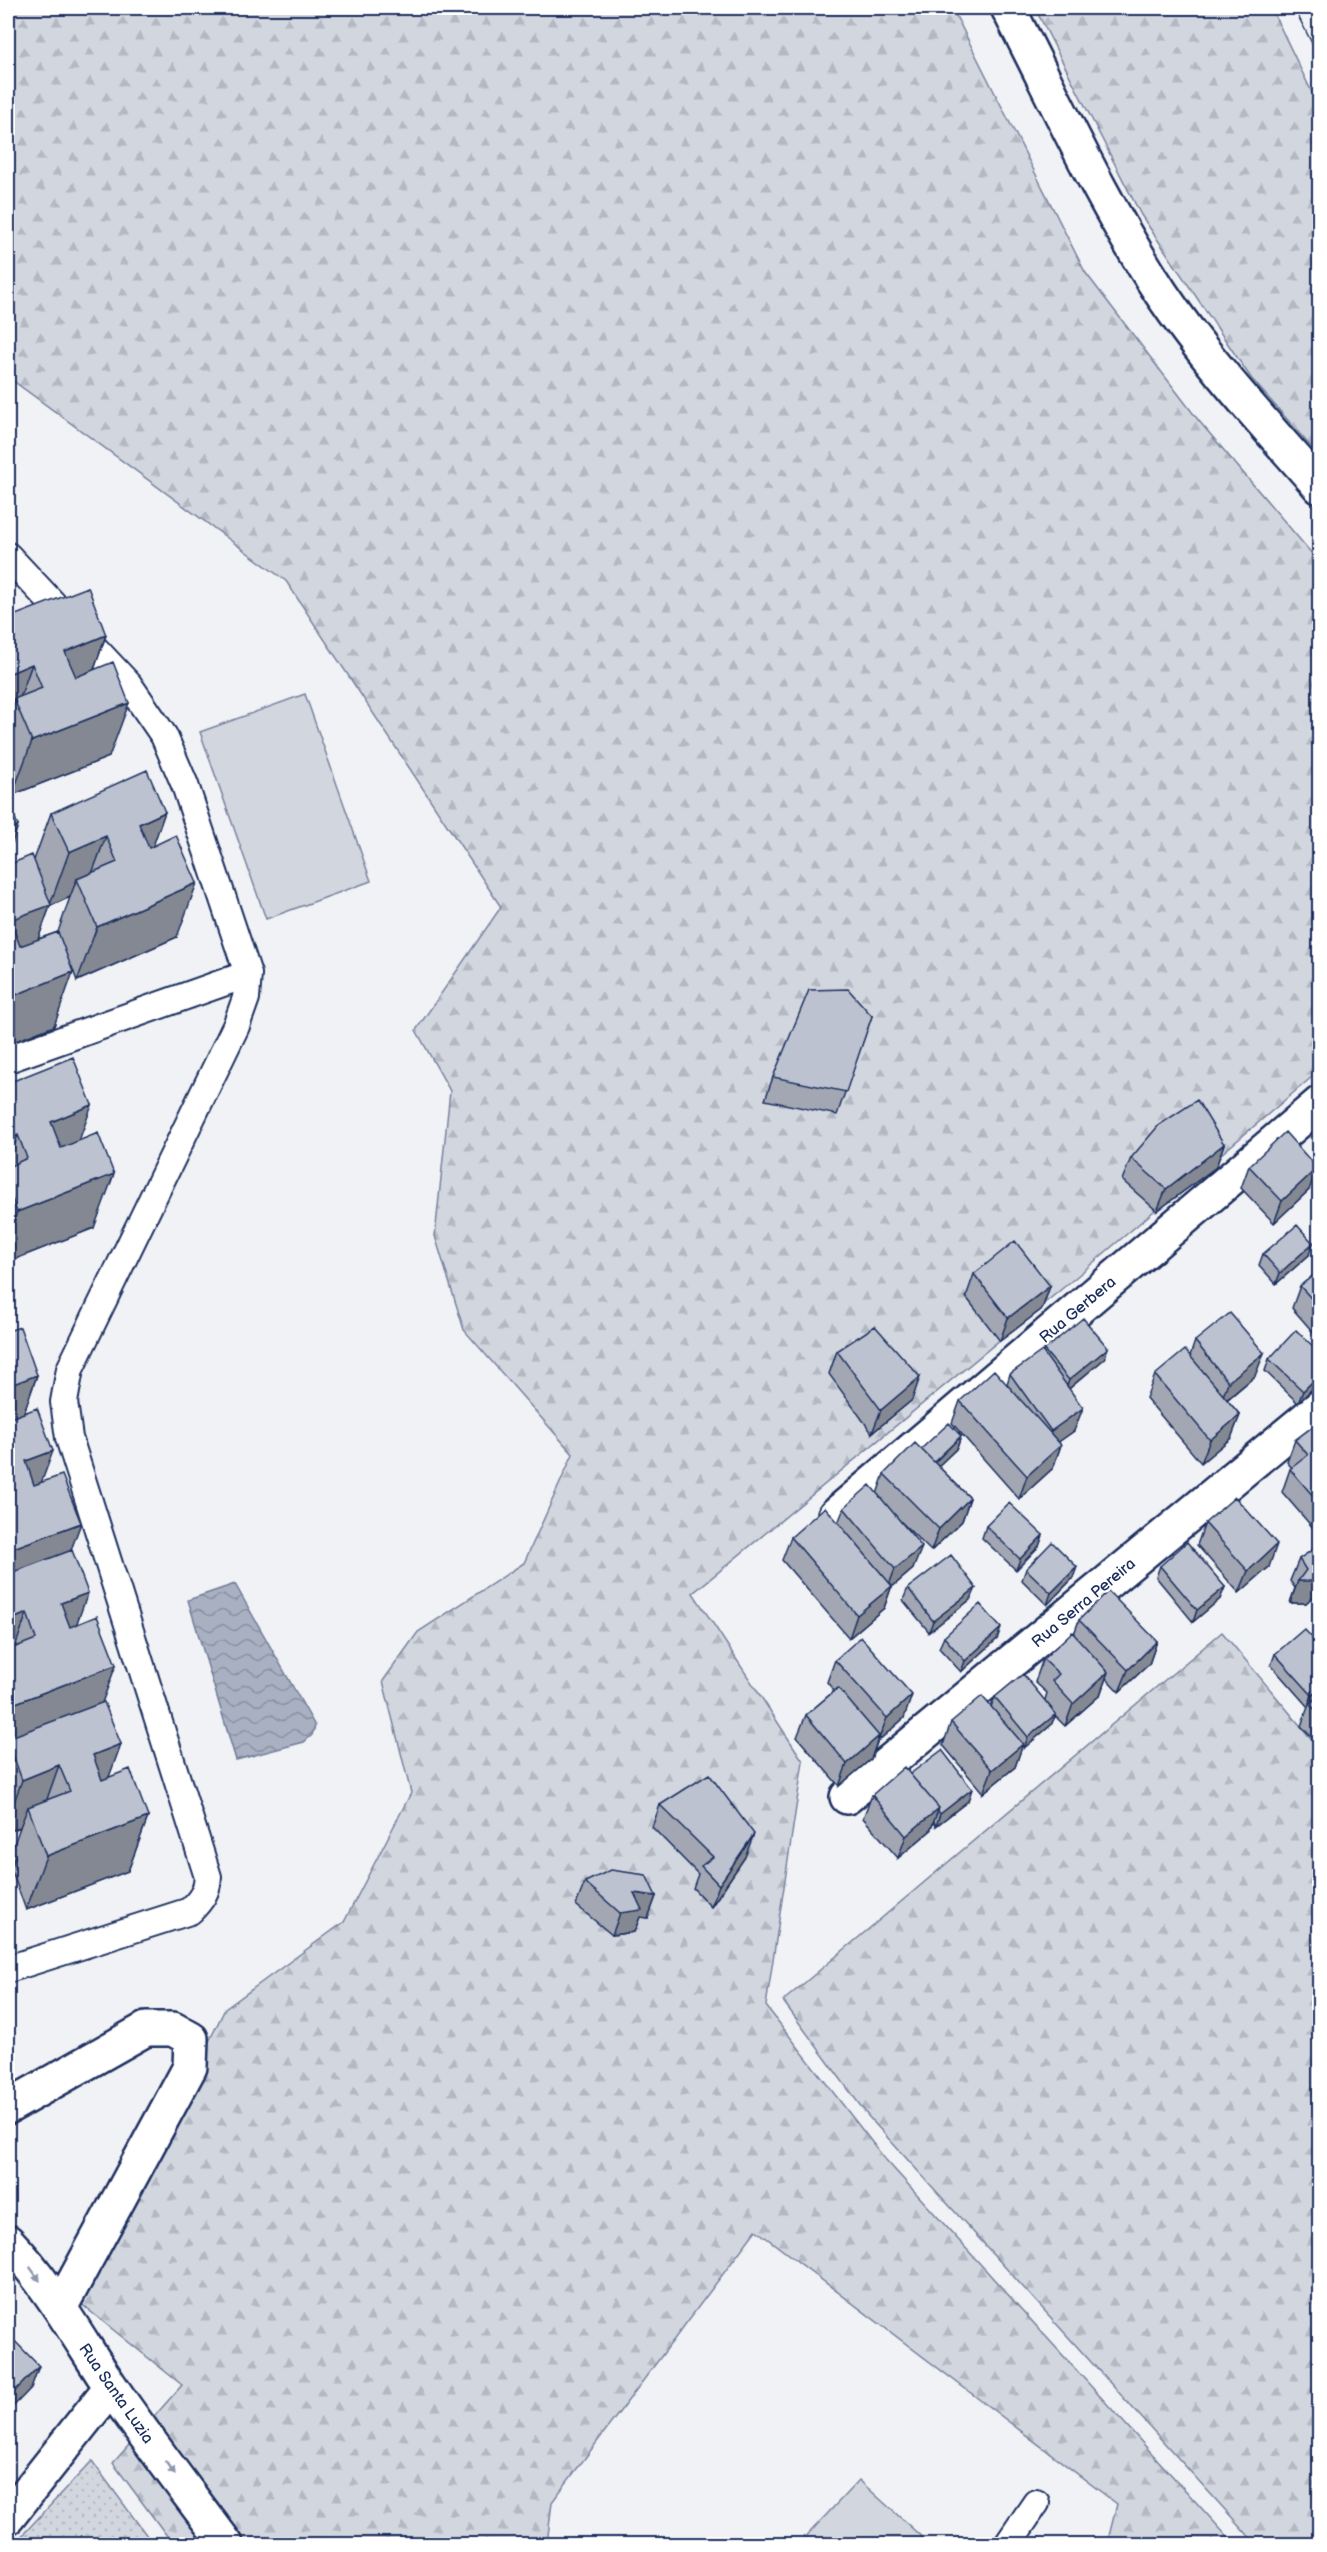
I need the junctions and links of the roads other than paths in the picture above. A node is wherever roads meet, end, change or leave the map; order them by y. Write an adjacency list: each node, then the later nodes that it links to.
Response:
1 (1008, 8): 2 (street)
2 (1320, 487)
3 (8, 556): 4 (lane)
4 (248, 974): 5 (lane); 10 (lane)
5 (8, 1059)
6 (1320, 1103): 8 (street, Rua Gerbera)
7 (1320, 1407): 9 (street, Rua Serra Pereira)
8 (835, 1515)
9 (847, 1797)
10 (8, 1969)
11 (8, 2108): 13 (street)
12 (8, 2242): 13 (street, Rua Santa Luzia, one-way to 13)
13 (60, 2308): 14 (street, Rua Santa Luzia)
14 (111, 2387): 16 (street); 17 (street, Rua Santa Luzia, one-way to 17)
15 (1036, 2503): 18 (lane)
16 (8, 2517)
17 (226, 2544)
18 (1008, 2544)

